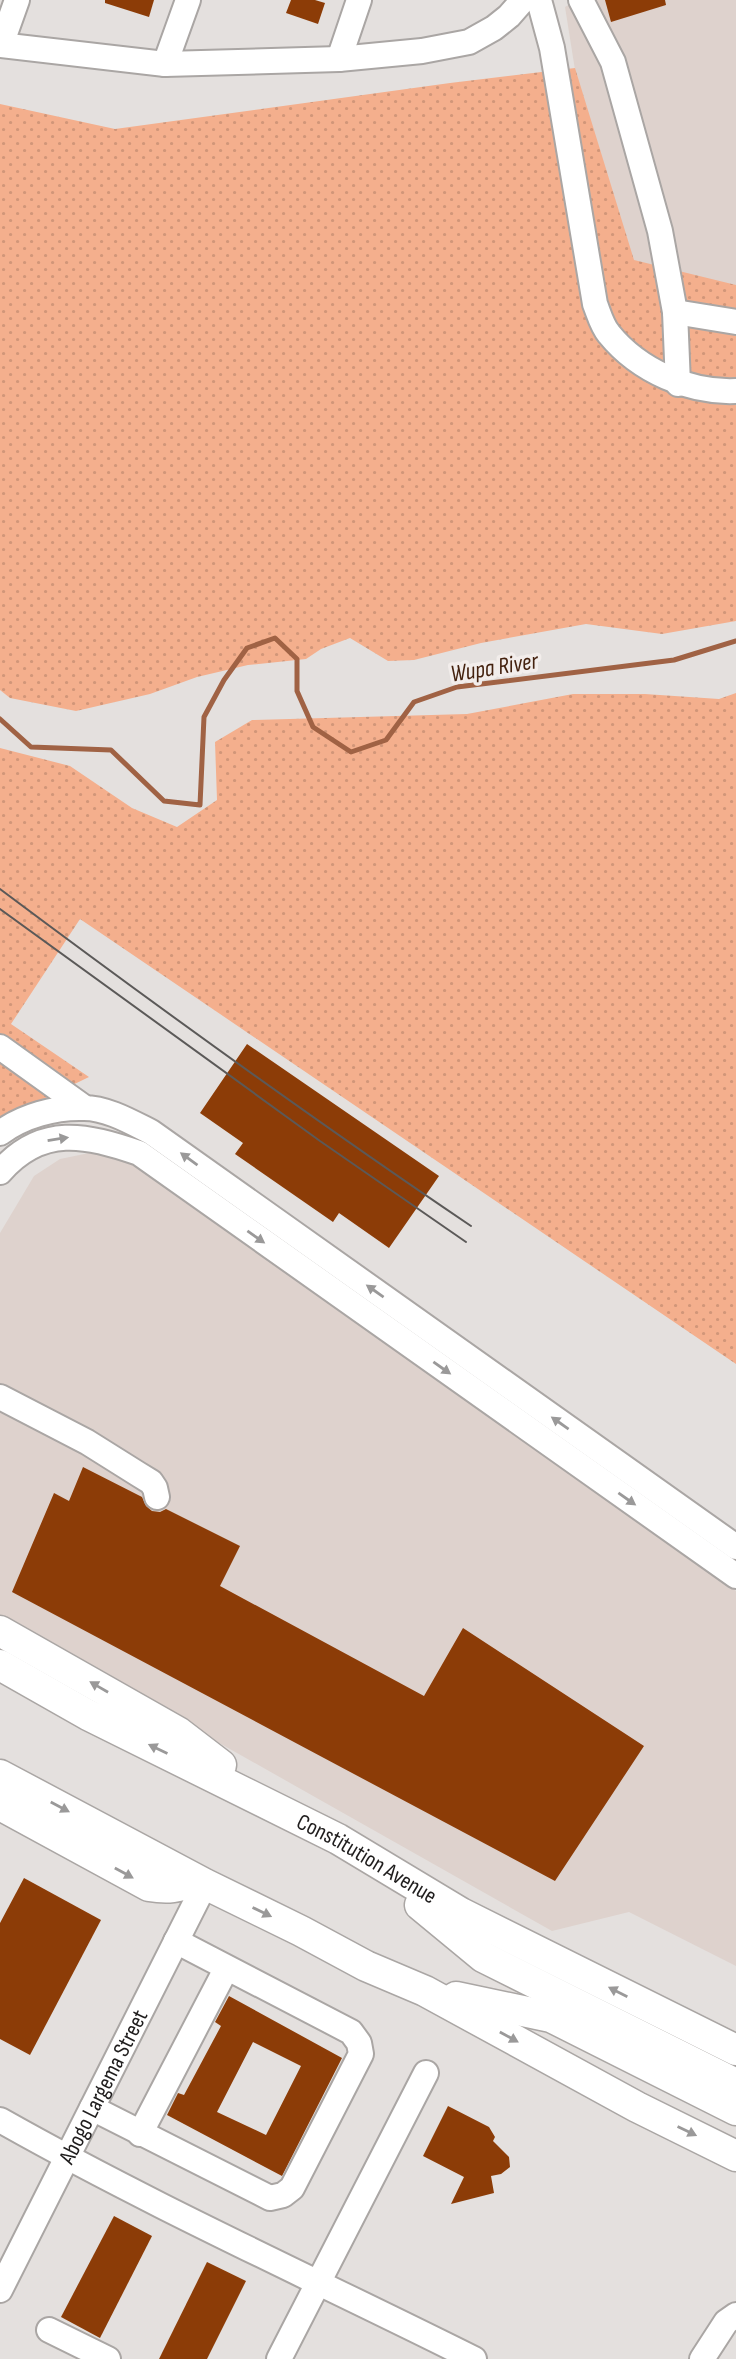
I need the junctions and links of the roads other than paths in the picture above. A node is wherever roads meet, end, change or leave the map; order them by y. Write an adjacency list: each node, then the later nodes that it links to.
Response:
1 (17, 0): 7 (street)
2 (188, 0): 9 (street)
3 (359, 0): 8 (street)
4 (523, 0): 8 (street)
5 (539, 0): 12 (street)
6 (581, 0): 10 (street)
7 (0, 45): 9 (street)
8 (339, 59): 9 (street)
9 (164, 64)
10 (675, 312): 11 (street); 12 (street)
11 (736, 322)
12 (678, 384): 13 (street)
13 (736, 391)
14 (0, 1047): 15 (street)
15 (85, 1108): 16 (street); 20 (street, one-way to 15)
16 (0, 1133)
17 (0, 1172): 21 (street, one-way to 21)
18 (0, 1397): 19 (street)
19 (158, 1497)
20 (736, 1547)
21 (736, 1576)
22 (0, 1631): 26 (main road, one-way to 22)
23 (0, 1665): 26 (main road, Constitution Avenue, one-way to 23)
24 (0, 1775): 28 (main road, one-way to 28)
25 (0, 1805): 28 (main road, one-way to 28)
26 (277, 1808): 27 (main road, Constitution Avenue)
27 (372, 1859): 32 (main road, Constitution Avenue, one-way to 27); 33 (main road)
28 (200, 1882): 29 (street, Abogo Largema Street); 31 (main road, one-way to 31)
29 (176, 1941): 30 (street); 36 (street, Abogo Largema Street)
30 (226, 1969): 39 (street); 39 (street)
31 (425, 1991): 33 (main road); 40 (main road, one-way to 40)
32 (736, 2050)
33 (671, 2064): 35 (main road); 37 (main road)
34 (426, 2073): 42 (street)
35 (736, 2084)
36 (92, 2108): 39 (street); 41 (street, Abogo Largema Street)
37 (736, 2110)
38 (0, 2120): 41 (street)
39 (140, 2134)
40 (736, 2155)
41 (68, 2158): 42 (street); 43 (street, Abogo Largema Street)
42 (318, 2284): 47 (street); 48 (street)
43 (0, 2290)
44 (736, 2315): 49 (street)
45 (49, 2330): 46 (street)
46 (108, 2359)
47 (279, 2359)
48 (474, 2359)
49 (702, 2359)

